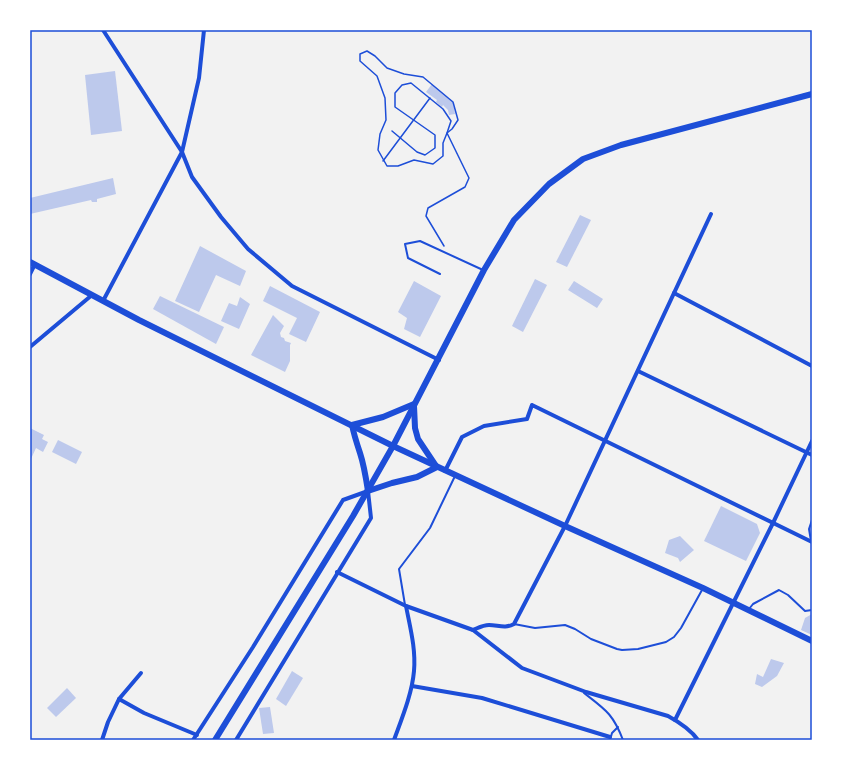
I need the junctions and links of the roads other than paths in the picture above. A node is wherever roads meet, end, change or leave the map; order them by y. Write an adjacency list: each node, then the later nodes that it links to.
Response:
1 (103, 30): 4 (street)
2 (204, 30): 4 (street)
3 (812, 94): 7 (main road)
4 (182, 152): 12 (street); 14 (street)
5 (711, 214): 10 (street)
6 (33, 263): 8 (street); 11 (main road)
7 (484, 270): 9 (lane); 14 (main road)
8 (30, 274)
9 (440, 274)
10 (674, 293): 15 (street); 16 (street)
11 (92, 295): 12 (main road); 13 (street)
12 (103, 301): 18 (main road)
13 (30, 347)
14 (439, 360): 17 (main road)
15 (812, 366)
16 (638, 371): 19 (street); 22 (street)
17 (414, 404): 18 (main road); 21 (main road); 24 (main road)
18 (352, 425): 21 (main road); 27 (main road)
19 (605, 441): 25 (street); 29 (street); 30 (street)
20 (812, 441): 22 (street)
21 (393, 446): 24 (main road); 27 (main road)
22 (807, 452): 23 (street); 29 (street)
23 (812, 455)
24 (437, 467): 25 (main road); 27 (main road)
25 (445, 471): 26 (main road)
26 (455, 475): 30 (main road); 35 (lane)
27 (368, 491): 32 (street); 47 (street); 51 (main road)
28 (812, 520): 31 (lane)
29 (773, 523): 31 (street); 34 (street)
30 (565, 526): 33 (main road); 38 (street)
31 (812, 542)
32 (337, 572): 35 (street); 52 (street)
33 (703, 588): 34 (main road); 38 (lane)
34 (734, 603): 36 (main road); 45 (street)
35 (406, 606): 39 (street); 42 (street)
36 (748, 610): 37 (lane); 40 (main road)
37 (812, 610)
38 (514, 624): 39 (street)
39 (473, 630): 43 (street)
40 (812, 641)
41 (141, 673): 44 (street)
42 (412, 686): 48 (street); 53 (street)
43 (582, 691): 45 (street); 46 (lane)
44 (119, 699): 47 (street); 49 (street)
45 (675, 720): 55 (street)
46 (618, 727): 48 (lane); 54 (lane)
47 (197, 735): 50 (street)
48 (610, 738)
49 (102, 740)
50 (193, 740)
51 (215, 740)
52 (236, 740)
53 (395, 740)
54 (623, 740)
55 (698, 740)

